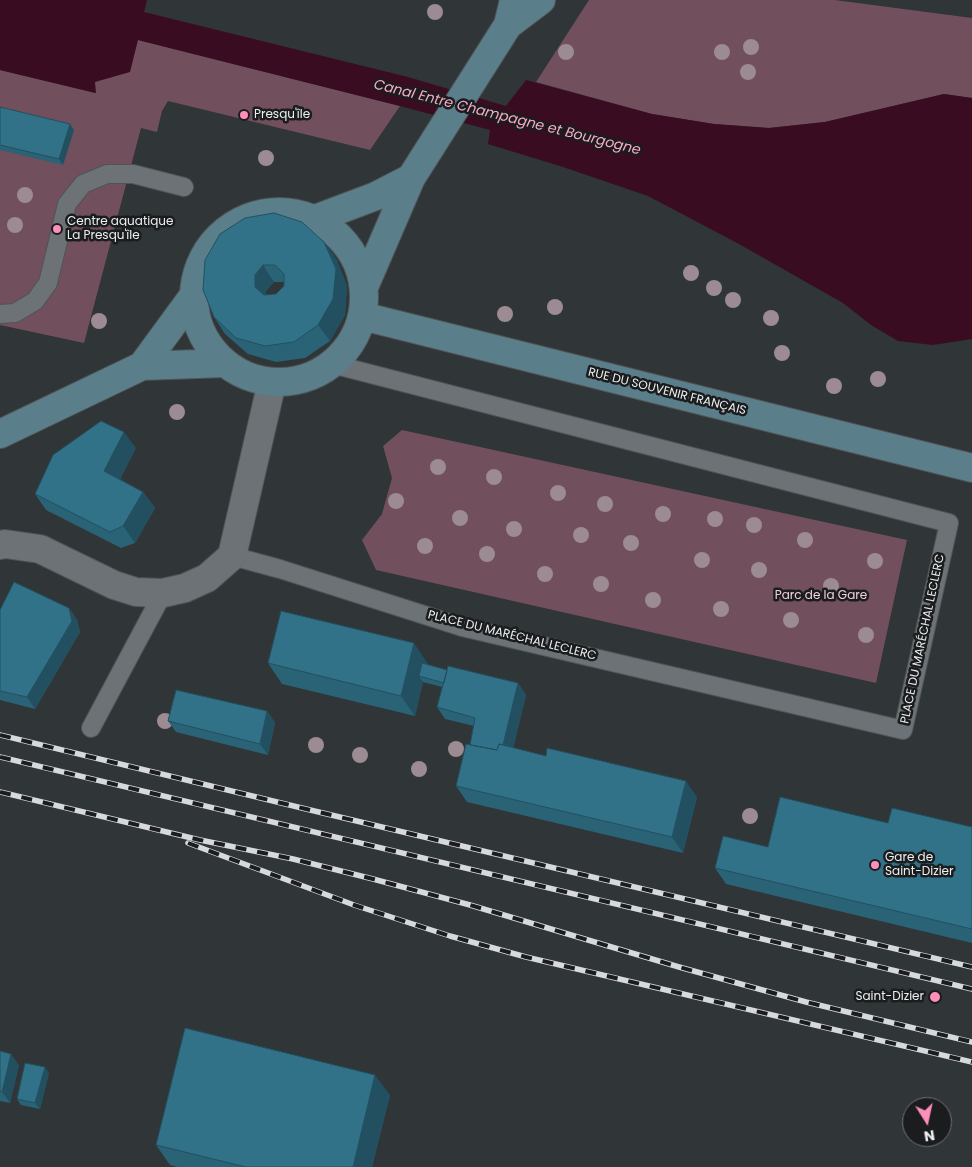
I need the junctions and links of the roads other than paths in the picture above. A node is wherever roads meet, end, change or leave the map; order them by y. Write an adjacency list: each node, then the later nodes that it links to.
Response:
1 (541, 0): 2 (main road)
2 (511, 13): 3 (main road)
3 (417, 168): 5 (main road); 6 (main road)
4 (184, 188): 8 (lane)
5 (315, 219): 6 (main road); 7 (main road)
6 (364, 287): 9 (main road)
7 (194, 295): 10 (main road); 12 (main road)
8 (0, 314)
9 (362, 316): 11 (main road); 15 (main road, RUE DU SOUVENIR FRANÇAIS)
10 (225, 363): 12 (main road); 13 (main road)
11 (332, 364): 13 (main road); 17 (lane, PLACE DU MARÉCHAL LECLERC)
12 (142, 366): 14 (main road)
13 (272, 382): 17 (street)
14 (0, 434)
15 (972, 468)
16 (0, 545): 18 (street)
17 (232, 556): 18 (street)
18 (164, 593): 19 (lane)
19 (91, 728)

